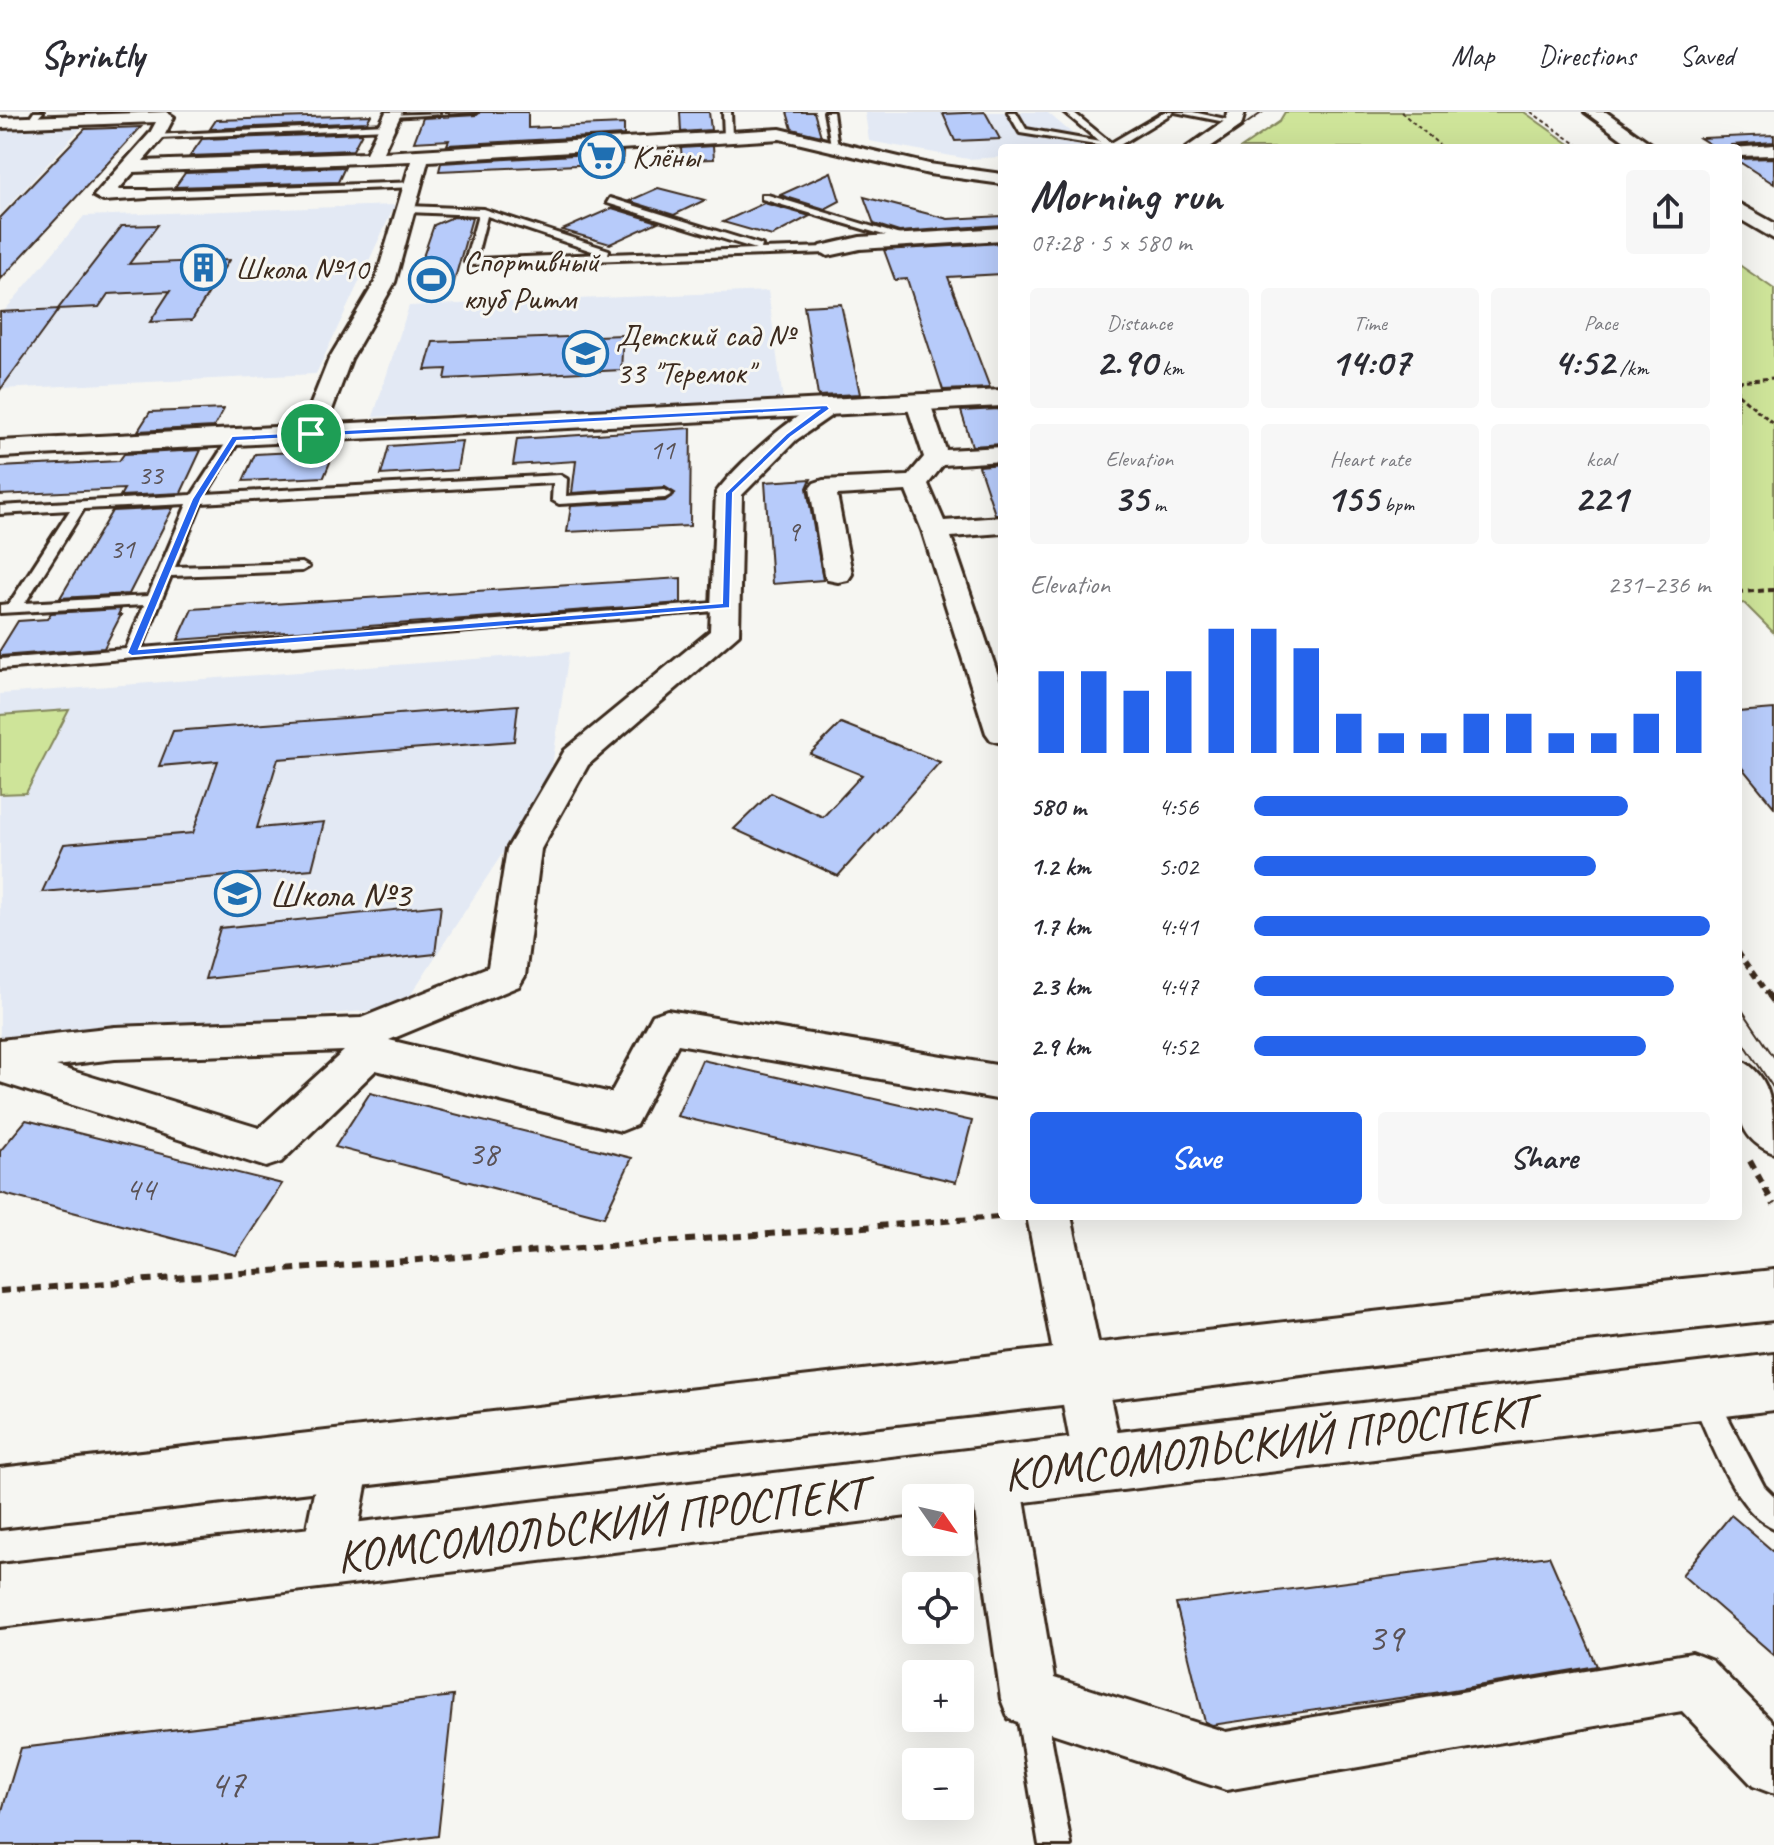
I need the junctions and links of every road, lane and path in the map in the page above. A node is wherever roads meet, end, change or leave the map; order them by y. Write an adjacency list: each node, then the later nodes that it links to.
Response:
1 (473, 112): 13 (lane)
2 (727, 112): 18 (lane)
3 (829, 112): 26 (lane)
4 (1012, 112): 19 (lane)
5 (1068, 112): 20 (lane)
6 (1170, 112): 21 (lane)
7 (1179, 112): 15 (lane)
8 (1401, 112): 23 (path)
9 (1531, 112): 24 (path)
10 (1594, 112): 25 (main road)
11 (168, 115): 12 (street); 17 (street)
12 (122, 116): 14 (street)
13 (391, 116): 17 (lane); 30 (street)
14 (34, 117): 16 (street)
15 (1235, 117): 22 (main road)
16 (0, 123)
17 (157, 135): 31 (street)
18 (728, 137): 26 (street); 29 (street)
19 (1090, 144)
20 (1106, 144)
21 (1118, 144)
22 (1201, 144)
23 (1438, 144)
24 (1576, 144)
25 (1641, 144)
26 (835, 145): 32 (street)
27 (1774, 150): 28 (street)
28 (1742, 151)
29 (420, 156): 30 (street); 33 (street)
30 (372, 158): 31 (street)
31 (129, 167): 33 (lane)
32 (998, 178)
33 (416, 184): 36 (street)
34 (765, 197): 41 (lane)
35 (610, 201): 43 (lane)
36 (408, 209): 37 (lane); 52 (street)
37 (483, 212): 44 (lane); 44 (lane)
38 (1742, 212): 39 (main road)
39 (1774, 233)
40 (998, 234): 41 (street)
41 (908, 239): 42 (street)
42 (828, 250): 43 (lane)
43 (773, 251): 44 (lane)
44 (616, 255)
45 (1774, 378): 46 (path)
46 (1742, 381)
47 (1742, 397): 51 (path)
48 (998, 398): 49 (main road)
49 (911, 404): 50 (main road); 56 (street)
50 (827, 408): 52 (main road); 70 (street)
51 (1774, 424)
52 (311, 434): 53 (main road)
53 (235, 438): 54 (main road); 59 (lane)
54 (0, 449)
55 (998, 454): 56 (street)
56 (936, 458): 57 (street)
57 (915, 483): 63 (street); 66 (street)
58 (665, 494): 59 (lane)
59 (196, 499): 60 (lane); 65 (lane)
60 (79, 506): 61 (lane); 71 (lane)
61 (0, 510)
62 (998, 525): 63 (street)
63 (935, 530): 74 (street)
64 (302, 567): 65 (lane)
65 (166, 572): 69 (lane)
66 (838, 574)
67 (1774, 590): 68 (path)
68 (1742, 592)
69 (154, 600): 71 (lane); 72 (lane)
70 (727, 606): 72 (lane); 77 (street)
71 (7, 609)
72 (132, 653): 73 (lane)
73 (0, 664)
74 (998, 715)
75 (1742, 958): 76 (path)
76 (1774, 1002)
77 (0, 1056)
78 (0, 1065): 79 (street)
79 (998, 1082)
80 (1742, 1087): 81 (main road)
81 (1767, 1144): 82 (path)
82 (1774, 1205)
83 (998, 1217): 85 (path)
84 (1050, 1220): 87 (street)
85 (0, 1291)
86 (1774, 1295): 87 (main road)
87 (1079, 1375): 90 (main road); 91 (street)
88 (1774, 1382): 89 (main road, КОМСОМОЛЬСКИЙ ПРОСПЕКТ)
89 (1700, 1390): 91 (main road, КОМСОМОЛЬСКИЙ ПРОСПЕКТ); 94 (lane)
90 (346, 1458): 93 (main road); 95 (street)
91 (1099, 1462): 92 (main road, КОМСОМОЛЬСКИЙ ПРОСПЕКТ)
92 (995, 1475): 95 (main road, КОМСОМОЛЬСКИЙ ПРОСПЕКТ); 97 (street)
93 (0, 1498)
94 (1774, 1514)
95 (327, 1557): 96 (main road, КОМСОМОЛЬСКИЙ ПРОСПЕКТ)
96 (0, 1596)
97 (1029, 1699): 98 (street); 99 (lane)
98 (1774, 1765)
99 (1055, 1845)

